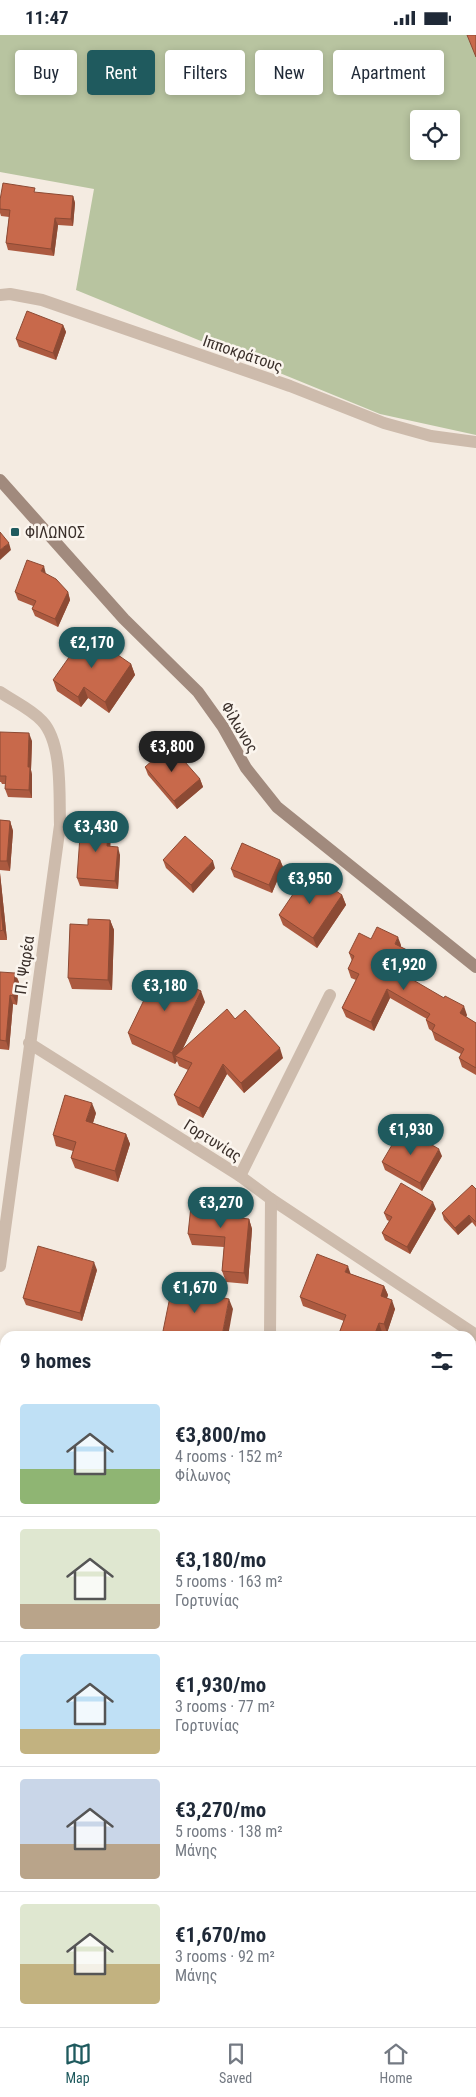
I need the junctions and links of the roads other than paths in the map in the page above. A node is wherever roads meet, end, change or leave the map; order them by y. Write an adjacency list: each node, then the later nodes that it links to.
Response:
1 (0, 295): 2 (street, Ιπποκράτους)
2 (476, 442)
3 (0, 479): 5 (main road, Φίλωνος)
4 (0, 692): 7 (street, Π. Ψαρέα)
5 (476, 967)
6 (330, 995): 8 (street)
7 (29, 1043): 8 (street, Γορτυνίας); 10 (street, Π. Ψαρέα)
8 (240, 1176): 9 (street, Γορτυνίας)
9 (271, 1199): 11 (street); 12 (street, Γορτυνίας)
10 (0, 1266)
11 (270, 1331)
12 (470, 1331)

